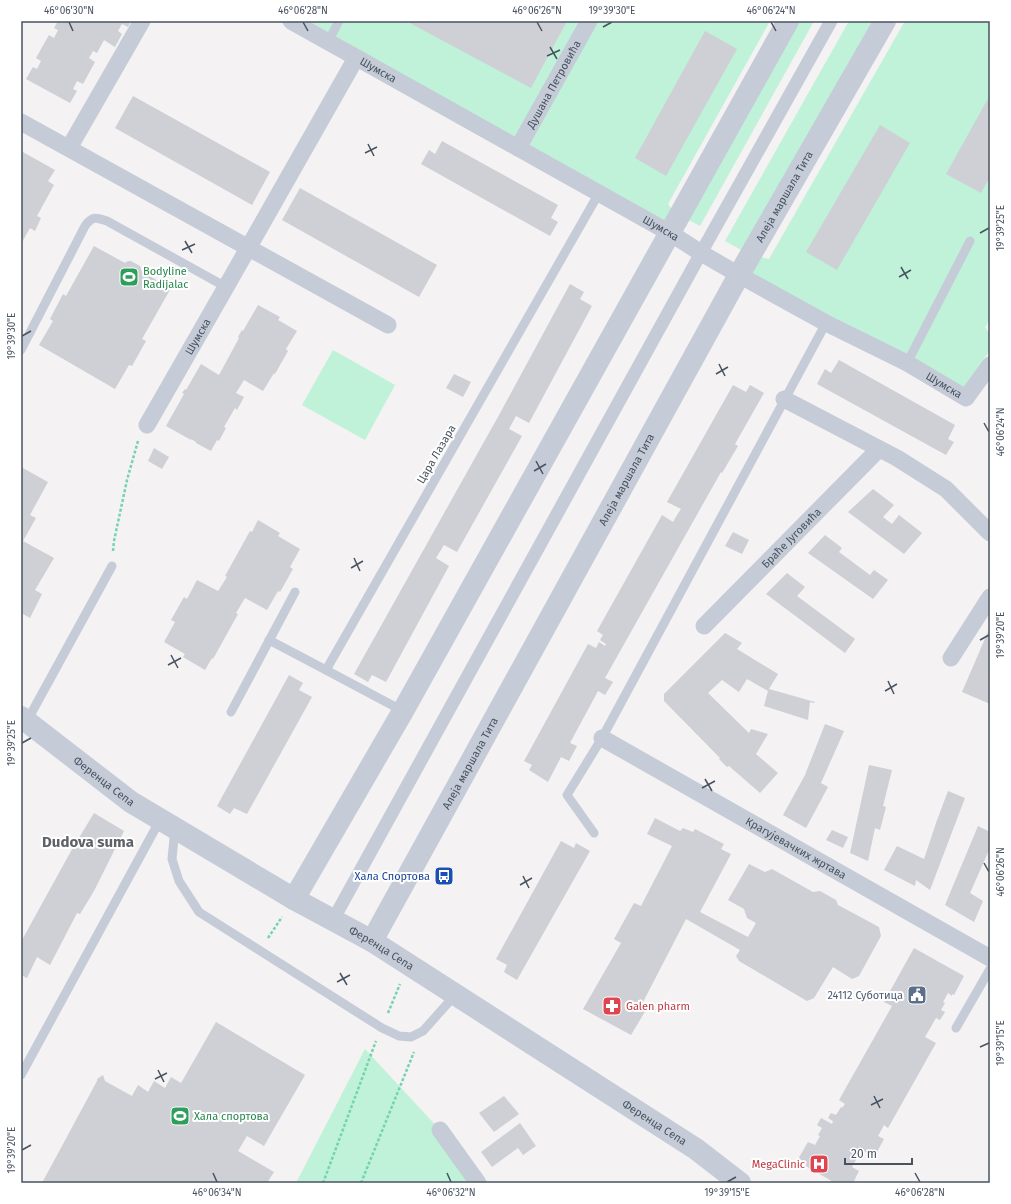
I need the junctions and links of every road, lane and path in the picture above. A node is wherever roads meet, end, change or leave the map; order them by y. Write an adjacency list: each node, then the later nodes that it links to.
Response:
1 (142, 21): 11 (street)
2 (291, 21): 8 (street, Шумска)
3 (339, 21): 8 (lane)
4 (589, 21): 12 (street, Душана Петровића)
5 (788, 21): 14 (street)
6 (831, 21): 17 (street)
7 (885, 21): 18 (street, Алеја маршала Тита)
8 (328, 42): 9 (street, Шумска)
9 (356, 58): 12 (street, Шумска); 16 (street, Шумска)
10 (21, 122): 11 (street)
11 (69, 148): 16 (street)
12 (518, 148): 13 (street, Шумска)
13 (599, 193): 14 (street, Шумска); 35 (lane, Цара Лазара)
14 (670, 233): 17 (street, Шумска); 36 (street)
15 (970, 241): 23 (lane)
16 (248, 248): 19 (street, Шумска); 21 (street)
17 (701, 253): 18 (street, Шумска); 43 (street)
18 (739, 275): 20 (street, Шумска); 44 (street, Алеја маршала Тита)
19 (226, 287): 22 (lane); 26 (street, Шумска)
20 (826, 323): 23 (street, Шумска); 25 (lane)
21 (388, 325)
22 (21, 350)
23 (907, 363): 24 (street, Шумска)
24 (990, 365)
25 (784, 399): 27 (street); 39 (lane)
26 (147, 425): 29 (path)
27 (879, 449): 28 (street); 32 (street, Браће Југовића)
28 (990, 533)
29 (112, 566): 38 (lane)
30 (295, 592): 33 (lane)
31 (990, 597): 34 (street)
32 (704, 626)
33 (269, 640): 35 (lane); 37 (lane)
34 (951, 658)
35 (326, 670): 36 (lane)
36 (403, 711): 42 (street)
37 (231, 712)
38 (24, 719): 40 (street, Ференца Сепа)
39 (602, 738): 41 (lane); 46 (street, Крагујевачких жртава)
40 (167, 824): 42 (street, Ференца Сепа); 45 (lane); 53 (lane)
41 (594, 833)
42 (294, 899): 43 (street, Ференца Сепа); 45 (path)
43 (333, 920): 44 (street, Ференца Сепа)
44 (372, 941): 47 (street, Ференца Сепа)
45 (260, 950): 50 (lane)
46 (990, 958)
47 (408, 964): 49 (street, Ференца Сепа); 50 (path)
48 (990, 969): 51 (lane)
49 (456, 994): 52 (lane); 58 (street, Ференца Сепа)
50 (382, 1028): 52 (lane); 55 (path)
51 (956, 1028)
52 (423, 1031): 56 (path)
53 (21, 1075)
54 (440, 1130): 57 (street)
55 (323, 1183)
56 (361, 1183)
57 (478, 1183)
58 (740, 1183)

